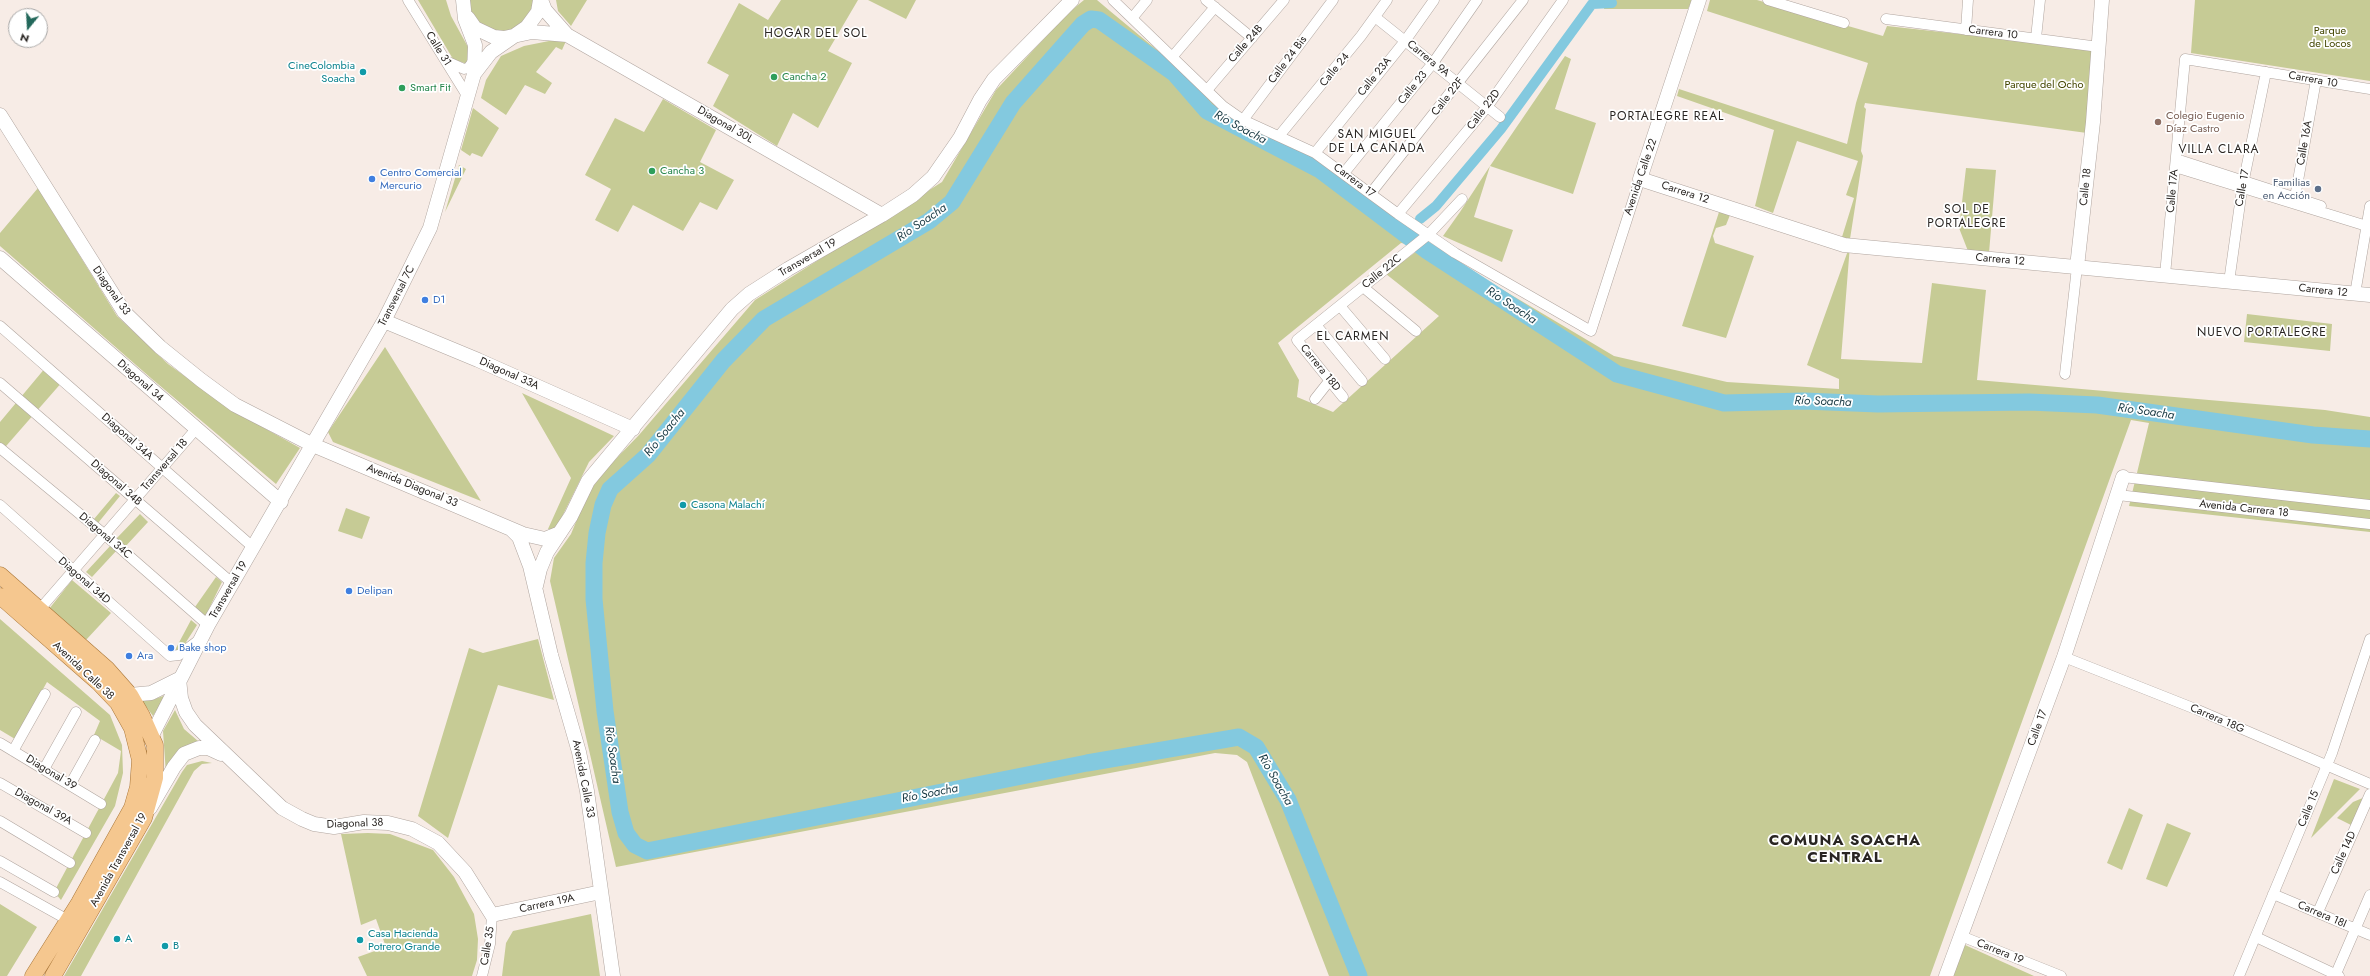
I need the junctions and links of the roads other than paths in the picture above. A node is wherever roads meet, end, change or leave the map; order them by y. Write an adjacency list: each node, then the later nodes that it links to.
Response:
1 (408, 0): 36 (street, Calle 31)
2 (540, 0): 27 (main road, Transversal 7C); 28 (main road)
3 (1072, 0): 60 (main road, Transversal 19)
4 (1112, 0): 22 (street, Carrera 17)
5 (1147, 0): 22 (street)
6 (1206, 0): 21 (street)
7 (1333, 0): 48 (street, Calle 24 Bis)
8 (1387, 0): 23 (street, Calle 24)
9 (1434, 0): 31 (street, Calle 23A)
10 (1477, 0): 37 (street, Calle 23)
11 (1523, 0): 41 (street, Calle 22F)
12 (1563, 0): 45 (street, Calle 22D)
13 (1699, 0): 53 (main road, Avenida Calle 22)
14 (1768, 0): 19 (street)
15 (1968, 0): 26 (street)
16 (2040, 0): 30 (street)
17 (2102, 0): 32 (main road, Calle 18)
18 (1282, 1): 29 (street, Calle 24B)
19 (1779, 2): 25 (street)
20 (462, 3): 27 (main road); 34 (main road, Transversal 7C)
21 (1215, 7): 29 (street); 33 (street)
22 (1133, 17): 33 (street, Carrera 17)
23 (1376, 17): 31 (street, Carrera 9A); 49 (street, Calle 24)
24 (1886, 19): 26 (street, Carrera 10)
25 (1844, 23)
26 (1966, 30): 30 (street, Carrera 10)
27 (518, 34): 28 (main road); 39 (main road, Transversal 7C)
28 (567, 34): 60 (main road, Diagonal 30L)
29 (1252, 38): 42 (street, Calle 24B)
30 (2036, 38): 32 (street, Carrera 10)
31 (1405, 40): 37 (street, Carrera 9A); 50 (street, Calle 23A)
32 (2099, 47): 64 (main road, Calle 18)
33 (1173, 56): 42 (street, Carrera 17)
34 (475, 59): 36 (street); 39 (main road, Transversal 7C)
35 (2185, 59): 38 (street, Carrera 10); 51 (street, Calle 17A)
36 (445, 60): 44 (street, Calle 31)
37 (1433, 63): 41 (street, Carrera 9A); 52 (street, Calle 23)
38 (2266, 72): 40 (street, Carrera 10); 54 (street, Calle 17)
39 (474, 74): 44 (main road, Transversal 7C)
40 (2316, 80): 43 (street, Carrera 10); 57 (street, Calle 16A)
41 (1458, 84): 45 (street, Carrera 9A); 55 (street, Calle 22F)
42 (1208, 89): 48 (street, Carrera 17)
43 (2370, 90)
44 (468, 97): 71 (main road, Transversal 7C)
45 (1487, 107): 47 (street, Carrera 9A); 59 (street, Calle 22D)
46 (0, 115): 86 (main road, Diagonal 33)
47 (1500, 117)
48 (1243, 120): 49 (street, Carrera 17)
49 (1279, 136): 50 (street, Carrera 17)
50 (1315, 153): 52 (street, Carrera 17)
51 (2176, 163): 54 (street); 65 (street, Calle 17A)
52 (1344, 173): 55 (street, Carrera 17)
53 (1640, 179): 64 (main road, Carrera 12); 75 (street, Avenida Calle 22)
54 (2243, 185): 57 (street); 66 (street, Calle 17)
55 (1371, 193): 59 (street, Carrera 17)
56 (1462, 199): 62 (street, Calle 22C)
57 (2294, 201): 61 (street)
58 (2370, 206): 61 (street)
59 (1398, 214): 62 (street, Carrera 17)
60 (882, 215): 85 (main road, Transversal 19)
61 (2368, 225): 68 (street)
62 (1426, 237): 67 (street, Calle 22C); 75 (street, Carrera 17)
63 (0, 258): 84 (main road, Diagonal 34)
64 (2077, 267): 65 (main road, Carrera 12); 78 (street, Calle 18)
65 (2165, 276): 66 (main road, Carrera 12)
66 (2229, 282): 68 (main road, Carrera 12)
67 (1363, 287): 70 (street, Calle 22C); 74 (street)
68 (2356, 294): 69 (main road, Carrera 12)
69 (2370, 295)
70 (1340, 306): 72 (street, Calle 22C); 77 (street)
71 (384, 321): 85 (main road, Diagonal 33A); 86 (main road, Transversal 7C)
72 (1316, 325): 76 (street, Calle 22C); 80 (street)
73 (0, 326): 88 (street, Diagonal 34A)
74 (1416, 331)
75 (1591, 331)
76 (1297, 340): 79 (street, Carrera 18D)
77 (1386, 359)
78 (2065, 374)
79 (1330, 380): 82 (street, Carrera 18D); 83 (street)
80 (1362, 381)
81 (0, 383): 91 (street, Diagonal 34B)
82 (1343, 397)
83 (1315, 399)
84 (196, 429): 88 (street, Transversal 18); 92 (main road, Diagonal 34)
85 (633, 429): 97 (main road, Transversal 19)
86 (312, 445): 92 (main road, Transversal 7C); 96 (main road, Avenida Diagonal 33)
87 (0, 448): 98 (street, Diagonal 34C)
88 (163, 467): 91 (street, Transversal 18); 99 (street, Diagonal 34A)
89 (2123, 477): 90 (main road, Calle 17); 94 (street, Avenida Carrera 18)
90 (2118, 495): 95 (street, Avenida Carrera 18); 109 (main road, Calle 17)
91 (134, 499): 98 (street, Transversal 18); 102 (street, Diagonal 34B)
92 (281, 502): 99 (main road, Transversal 19)
93 (0, 505): 100 (street, Diagonal 34D)
94 (2370, 505)
95 (2370, 524)
96 (510, 528): 97 (main road, Avenida Diagonal 33); 103 (main road, Avenida Calle 33)
97 (560, 533): 103 (main road, Transversal 19)
98 (104, 534): 100 (street, Transversal 18); 106 (street, Diagonal 34C)
99 (254, 548): 102 (main road, Transversal 19)
100 (72, 572): 105 (street, Transversal 18); 107 (street, Diagonal 34D)
101 (0, 575): 105 (main road, Avenida Calle 38)
102 (232, 583): 106 (main road, Transversal 19)
103 (536, 586): 134 (main road, Avenida Calle 33)
104 (2, 602): 124 (main road, Avenida Calle 38)
105 (40, 609): 112 (main road, Avenida Calle 38)
106 (208, 625): 107 (main road, Transversal 19)
107 (201, 638): 110 (main road, Transversal 19)
108 (2370, 639): 119 (street, Calle 15)
109 (2064, 657): 119 (street, Carrera 18G); 142 (main road, Calle 17)
110 (179, 679): 112 (main road); 114 (main road, Transversal 19); 118 (main road, Diagonal 38)
111 (45, 694): 117 (street)
112 (130, 695): 114 (main road, Avenida Calle 38)
113 (76, 712): 120 (street)
114 (152, 735): 127 (main road, Avenida Transversal 19)
115 (95, 740): 123 (street)
116 (0, 744): 117 (street, Diagonal 39)
117 (13, 751): 120 (street, Diagonal 39)
118 (227, 756): 127 (main road, Diagonal 38); 138 (main road, Diagonal 38)
119 (2327, 765): 122 (street, Carrera 18G); 135 (street, Calle 15)
120 (44, 769): 123 (street, Diagonal 39)
121 (0, 783): 129 (street, Diagonal 39A)
122 (2370, 784)
123 (70, 785): 126 (street, Diagonal 39)
124 (138, 787): 139 (main road, Avenida Transversal 19)
125 (2370, 794): 137 (street, Calle 14D)
126 (101, 804)
127 (144, 818): 145 (main road, Avenida Transversal 19)
128 (0, 821): 131 (street)
129 (86, 833)
130 (0, 861): 133 (street)
131 (70, 863)
132 (0, 882): 139 (street)
133 (54, 892)
134 (601, 892): 138 (main road, Carrera 19A); 147 (main road, Avenida Calle 33)
135 (2273, 894): 137 (street, Carrera 18I); 143 (street, Calle 15)
136 (2370, 895): 140 (street)
137 (2318, 912): 140 (street, Carrera 18I)
138 (492, 915): 146 (street, Calle 35)
139 (68, 920): 144 (main road, Avenida Transversal 19)
140 (2355, 929): 141 (street, Carrera 18I); 151 (street)
141 (2370, 935)
142 (1961, 936): 148 (main road, Calle 17); 149 (street, Carrera 19)
143 (2256, 938): 150 (street, Calle 15); 151 (street)
144 (33, 976)
145 (53, 976)
146 (482, 976)
147 (614, 976)
148 (1946, 976)
149 (2061, 976)
150 (2239, 976)
151 (2337, 976)

